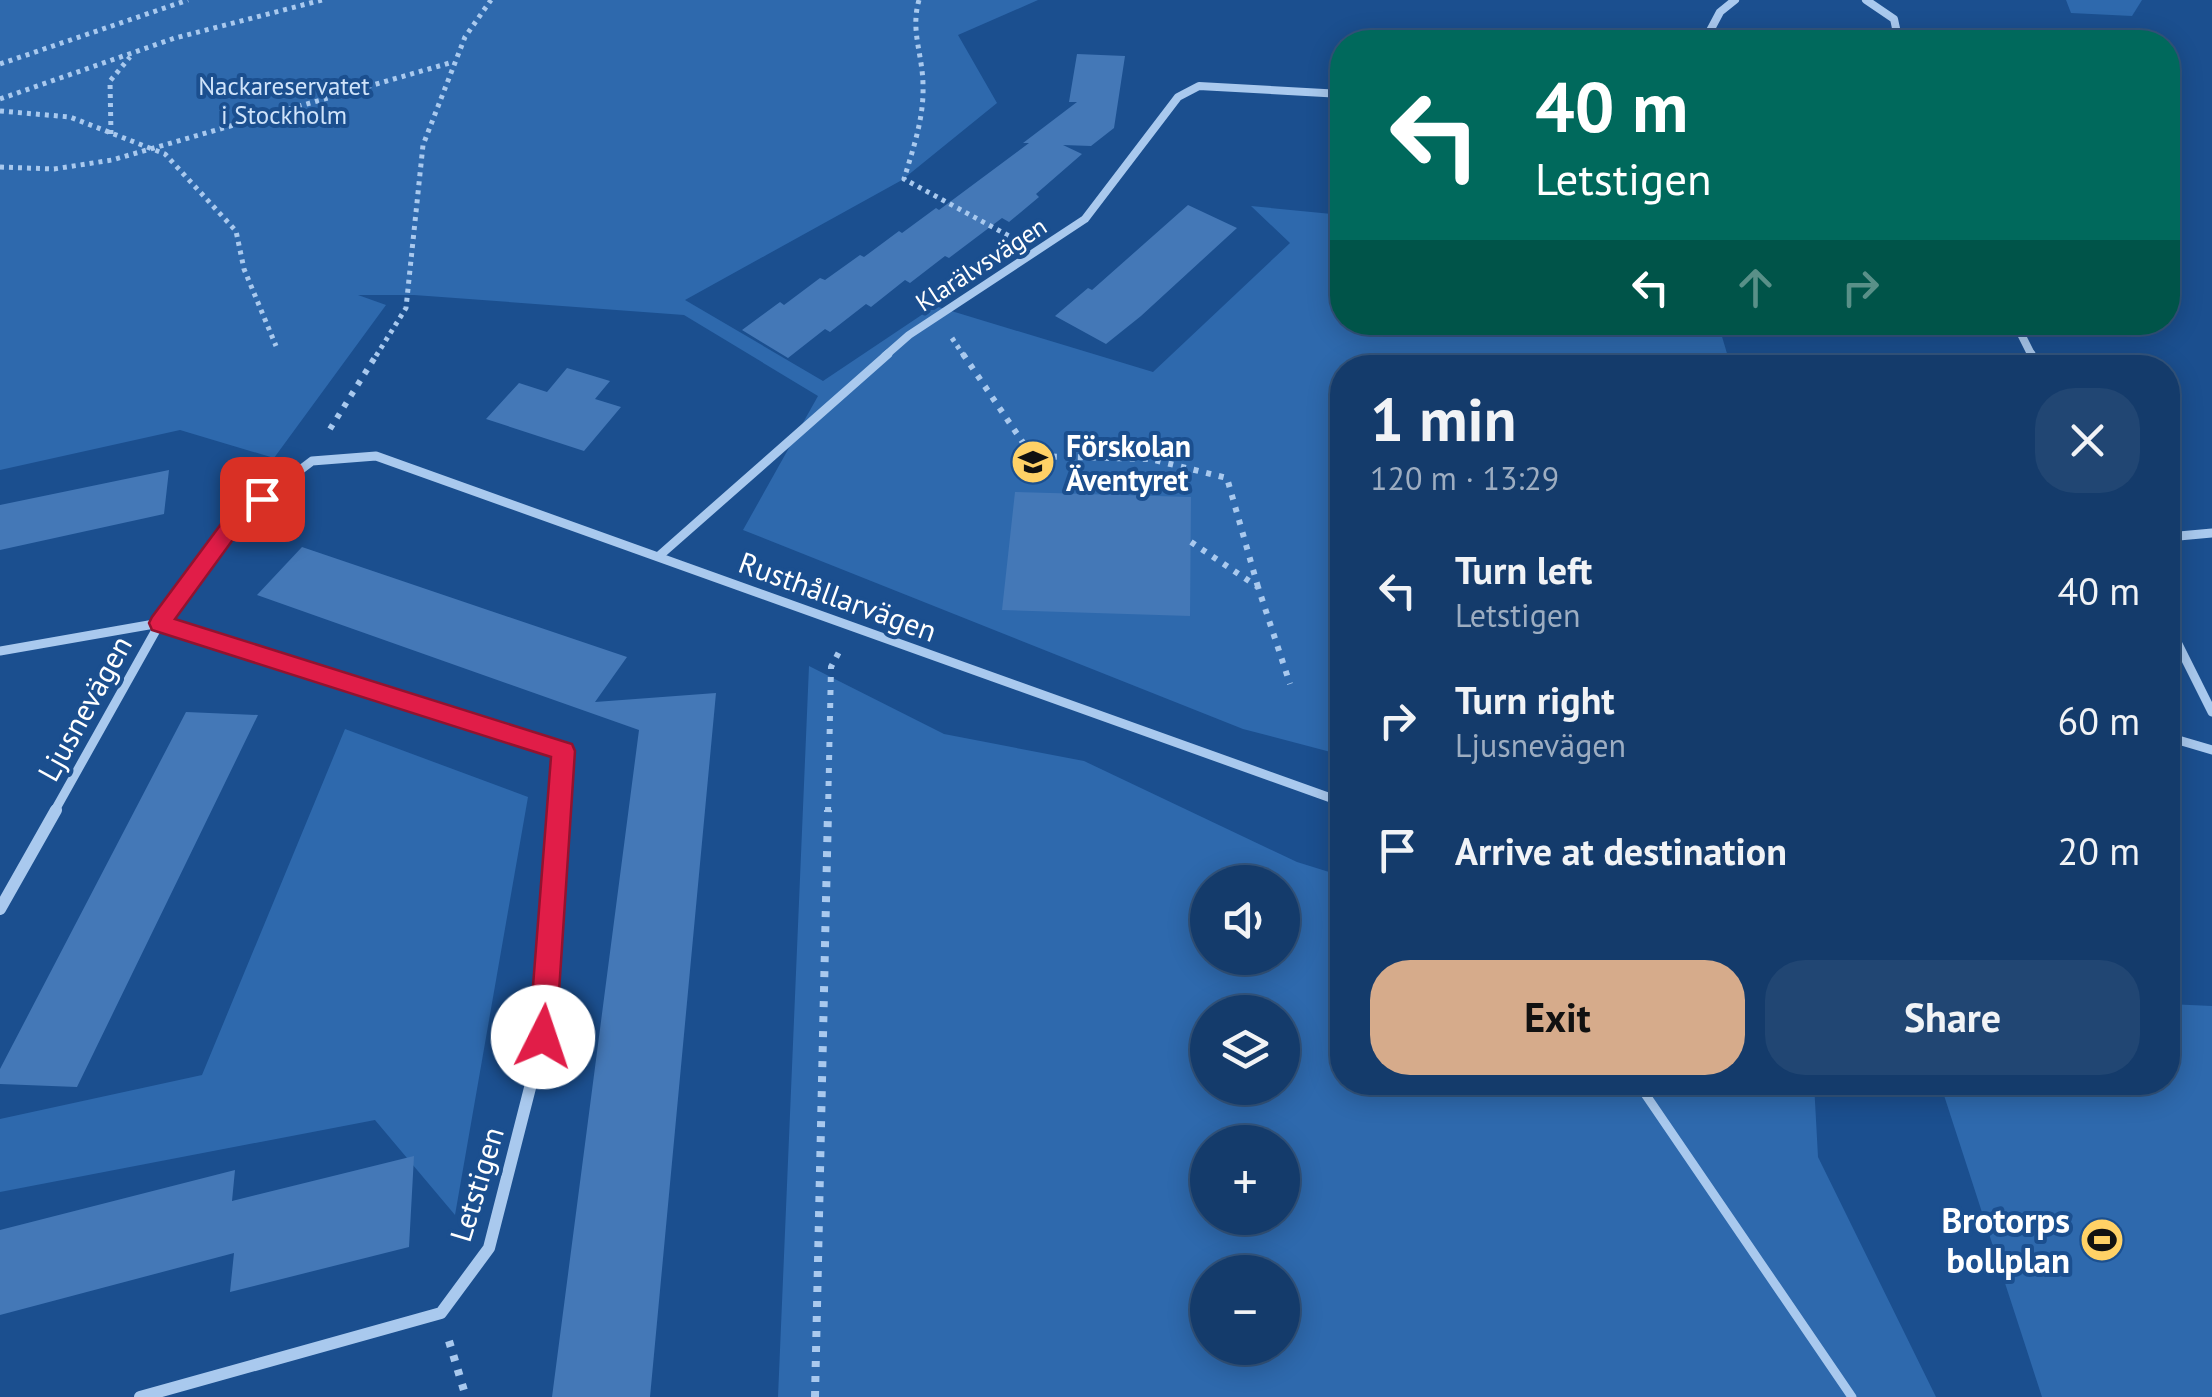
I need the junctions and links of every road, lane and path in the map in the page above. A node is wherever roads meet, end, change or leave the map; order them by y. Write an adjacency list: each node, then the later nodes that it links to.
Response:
1 (188, 0): 11 (path)
2 (322, 0): 9 (path)
3 (491, 0): 10 (path)
4 (919, 0): 18 (path)
5 (1735, 0): 7 (street)
6 (1866, 0): 8 (street)
7 (1710, 30)
8 (1896, 30)
9 (130, 56): 13 (path); 15 (path)
10 (454, 62): 16 (path); 21 (path)
11 (0, 64)
12 (1330, 93): 18 (street, Klarälvsvägen)
13 (0, 100)
14 (0, 110): 15 (path)
15 (111, 134): 16 (path)
16 (151, 148): 17 (path); 20 (path)
17 (0, 168)
18 (1037, 251): 19 (street, Klarälvsvägen)
19 (938, 316): 25 (street, Klarälvsvägen); 26 (path)
20 (276, 346)
21 (312, 461): 25 (street, Rusthållarvägen); 27 (street, Ljusnevägen)
22 (2212, 533): 23 (street)
23 (2180, 537)
24 (1191, 542): 26 (path)
25 (660, 556): 28 (street, Rusthållarvägen)
26 (1258, 587): 31 (path)
27 (160, 623): 30 (street); 36 (street, Ljusnevägen); 38 (street, Letstigen)
28 (852, 628): 35 (street, Rusthållarvägen); 41 (path)
29 (2180, 648): 32 (street)
30 (0, 650)
31 (1290, 684)
32 (2212, 712)
33 (2180, 741): 34 (street)
34 (2212, 750)
35 (1330, 798)
36 (0, 909)
37 (1645, 1095): 42 (lane)
38 (441, 1313): 39 (street); 40 (path)
39 (140, 1397)
40 (466, 1397)
41 (815, 1397)
42 (1852, 1397)

